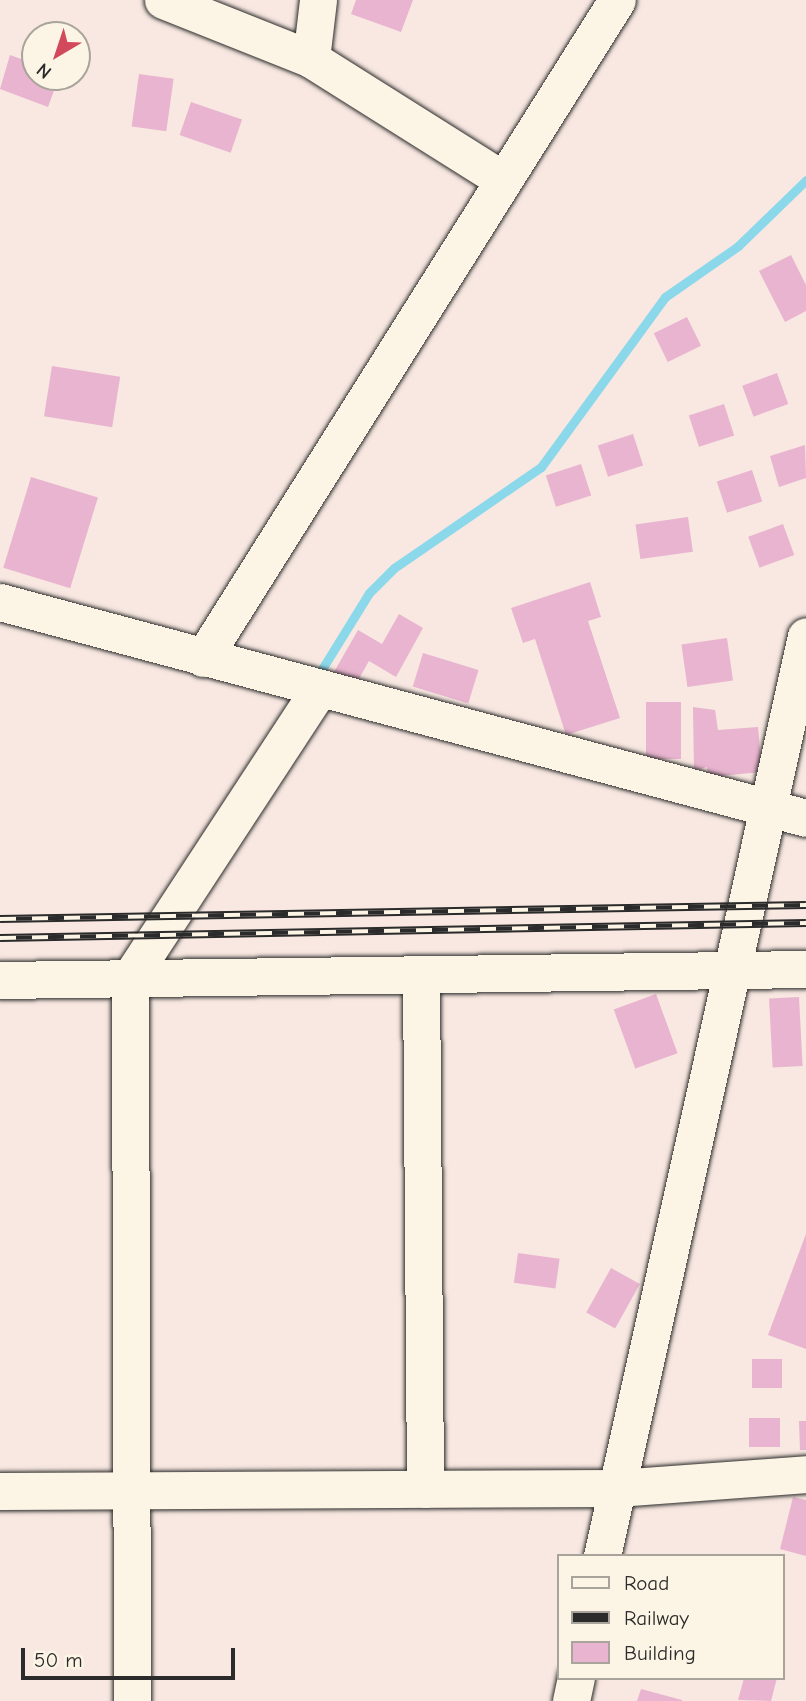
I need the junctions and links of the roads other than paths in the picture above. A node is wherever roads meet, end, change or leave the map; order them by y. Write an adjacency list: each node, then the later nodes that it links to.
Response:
1 (163, 0): 4 (street)
2 (318, 0): 4 (street)
3 (617, 0): 5 (street)
4 (311, 58): 5 (street)
5 (503, 180): 8 (street)
6 (0, 602): 8 (street)
7 (806, 636): 10 (street)
8 (203, 658): 9 (street)
9 (319, 689): 10 (street); 15 (street)
10 (767, 805): 11 (street); 12 (street)
11 (806, 818)
12 (731, 969): 13 (street); 14 (street); 18 (street)
13 (806, 969)
14 (421, 974): 15 (street); 19 (street)
15 (130, 978): 16 (street); 20 (street)
16 (0, 980)
17 (806, 1474): 18 (street)
18 (617, 1488): 19 (street); 22 (street)
19 (425, 1489): 20 (street)
20 (131, 1490): 21 (street); 24 (street)
21 (0, 1491)
22 (602, 1554)
23 (576, 1680): 25 (street)
24 (132, 1701)
25 (571, 1701)

